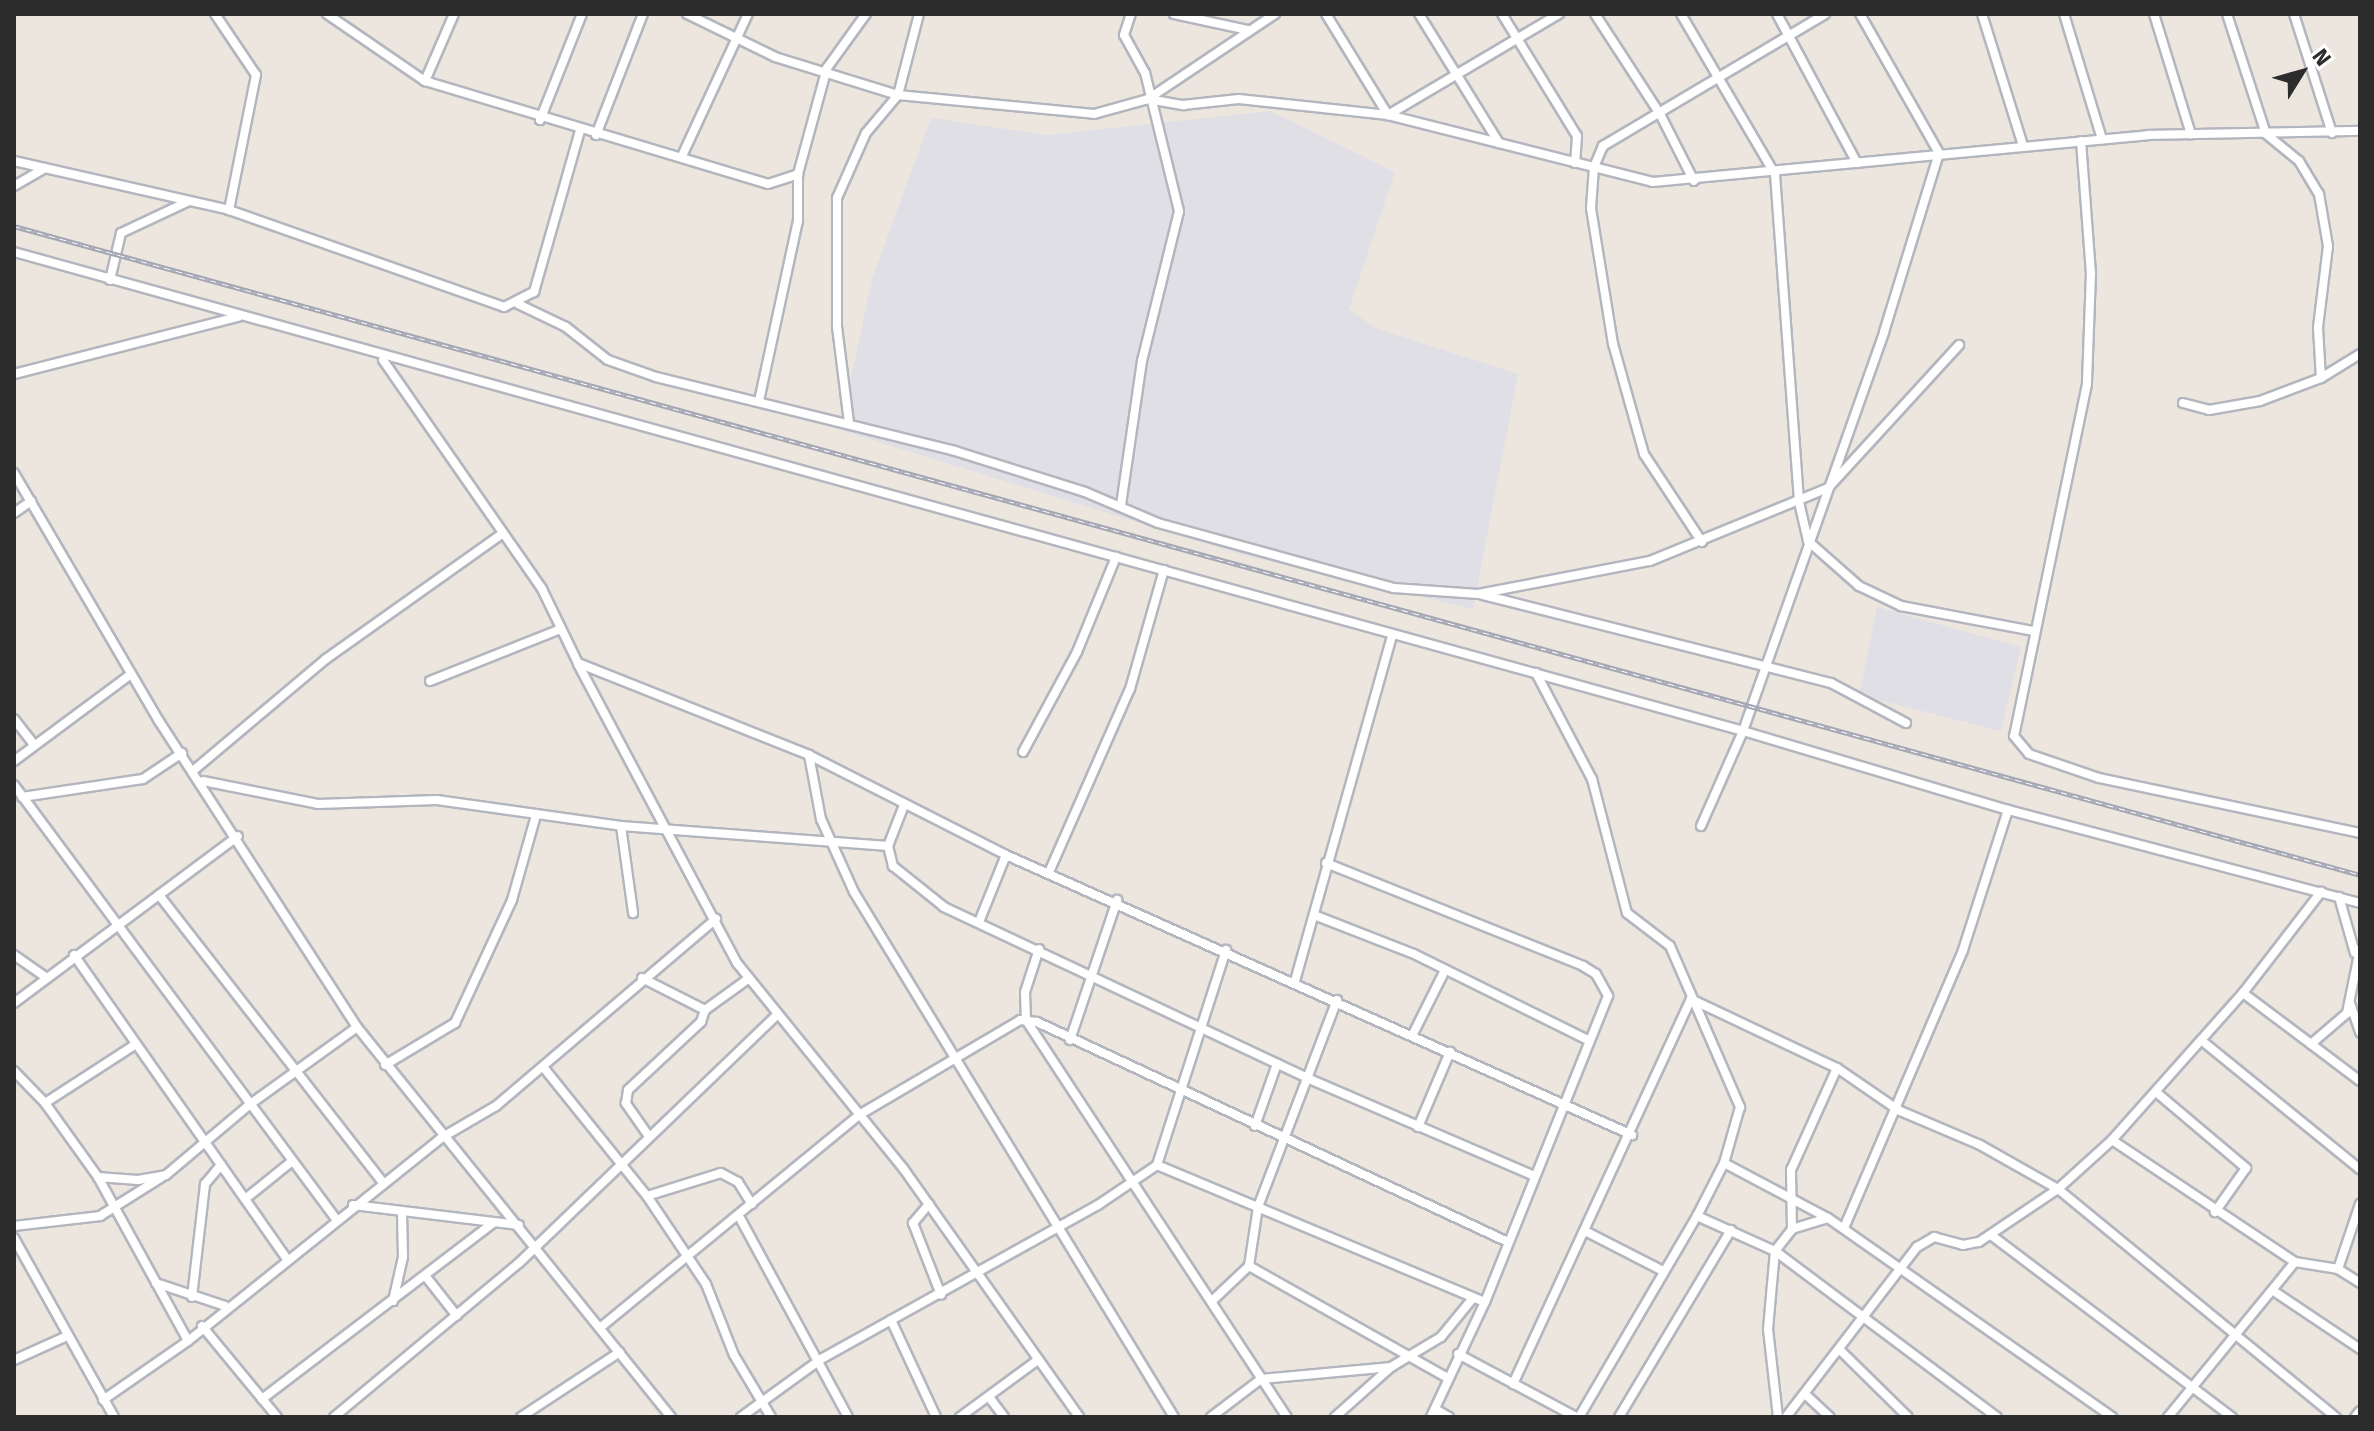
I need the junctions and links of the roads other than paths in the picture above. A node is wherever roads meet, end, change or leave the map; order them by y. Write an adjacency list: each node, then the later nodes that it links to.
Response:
1 (215, 14): 62 (street)
2 (327, 14): 34 (street)
3 (454, 14): 34 (street)
4 (582, 14): 39 (street)
5 (643, 14): 45 (street)
6 (687, 14): 29 (street)
7 (748, 14): 29 (street)
8 (866, 14): 31 (street)
9 (919, 14): 35 (street)
10 (1131, 14): 36 (street)
11 (1174, 14): 27 (street)
12 (1275, 14): 27 (street)
13 (1326, 14): 38 (street)
14 (1419, 14): 32 (street)
15 (1502, 14): 30 (street)
16 (1559, 14): 30 (street)
17 (1595, 14): 37 (street)
18 (1681, 14): 33 (street)
19 (1777, 14): 28 (street)
20 (1825, 14): 28 (street)
21 (1860, 14): 50 (street)
22 (1982, 14): 49 (street)
23 (2064, 14): 46 (street)
24 (2154, 14): 43 (street)
25 (2227, 14): 44 (street)
26 (2294, 14): 42 (street)
27 (1248, 30): 36 (street)
28 (1791, 36): 33 (street); 54 (street)
29 (736, 38): 31 (street); 51 (street)
30 (1516, 38): 32 (street); 53 (street)
31 (827, 68): 35 (street); 57 (street)
32 (1455, 70): 38 (street); 48 (street)
33 (1722, 78): 37 (street); 58 (street)
34 (425, 81): 39 (street)
35 (898, 95): 36 (street); 74 (street)
36 (1148, 99): 38 (street); 79 (street)
37 (1660, 114): 55 (street); 59 (street)
38 (1388, 115): 48 (street)
39 (540, 120): 40 (street)
40 (580, 131): 45 (street); 65 (street)
41 (2360, 131): 42 (street)
42 (2332, 133): 44 (street)
43 (2191, 134): 44 (street); 46 (street)
44 (2266, 134): 71 (street)
45 (596, 135): 51 (street)
46 (2102, 139): 47 (street)
47 (2081, 141): 49 (street); 88 (street)
48 (1499, 143): 53 (street)
49 (2023, 146): 50 (street)
50 (1939, 153): 54 (street); 76 (street)
51 (682, 156): 57 (street)
52 (14, 161): 56 (street)
53 (1575, 163): 55 (street)
54 (1857, 163): 58 (street)
55 (1594, 167): 59 (street); 83 (street)
56 (45, 168): 60 (street); 61 (street)
57 (798, 174): 72 (street)
58 (1775, 174): 59 (street); 78 (street)
59 (1694, 181)
60 (14, 186)
61 (190, 201): 62 (street); 64 (street)
62 (229, 210): 65 (street)
63 (14, 252): 64 (street)
64 (110, 280): 66 (street)
65 (518, 304): 72 (street)
66 (239, 316): 69 (street); 70 (street)
67 (1959, 345): 76 (street)
68 (2360, 354): 71 (street)
69 (382, 359): 81 (street); 84 (street)
70 (14, 374)
71 (2321, 378): 73 (street)
72 (759, 401): 74 (street)
73 (2183, 403)
74 (849, 423): 79 (street)
75 (14, 473): 77 (street)
76 (1828, 488): 78 (street); 82 (street)
77 (31, 501): 80 (street); 93 (street)
78 (1799, 502): 82 (street); 83 (street)
79 (1121, 505): 86 (street)
80 (14, 513)
81 (502, 534): 87 (street); 103 (street)
82 (1808, 541): 88 (street); 91 (street)
83 (1702, 542): 86 (street)
84 (1116, 557): 85 (street); 99 (street)
85 (1164, 570): 89 (street); 119 (street)
86 (1478, 594): 91 (street)
87 (561, 629): 90 (street); 94 (street)
88 (2033, 631): 113 (street)
89 (1392, 637): 92 (street); 118 (street)
90 (578, 663): 101 (street); 112 (street)
91 (1761, 667): 96 (street); 97 (street)
92 (1536, 673): 97 (street); 142 (street)
93 (130, 675): 98 (street); 100 (street)
94 (430, 681)
95 (14, 719): 98 (street)
96 (1906, 723)
97 (1743, 731): 108 (street); 111 (street)
98 (34, 745): 102 (street)
99 (1023, 752)
100 (182, 753): 103 (street); 106 (street)
101 (809, 755): 107 (street); 115 (street)
102 (14, 761)
103 (194, 770): 104 (street)
104 (203, 781): 109 (street); 114 (street)
105 (14, 785): 106 (street)
106 (22, 797): 129 (street)
107 (904, 805): 116 (street); 117 (street)
108 (2008, 810): 120 (street); 173 (street)
109 (536, 815): 110 (street); 161 (street)
110 (621, 826): 112 (street); 125 (street)
111 (1701, 826)
112 (669, 829): 115 (street); 127 (street)
113 (2360, 833)
114 (238, 836): 121 (street); 149 (street)
115 (829, 840): 116 (street); 159 (street)
116 (888, 846): 128 (street)
117 (1006, 855): 119 (street); 128 (street)
118 (1326, 863): 126 (street); 155 (street)
119 (1050, 870): 123 (street)
120 (2321, 892): 122 (street); 141 (street)
121 (159, 895): 129 (street); 165 (street)
122 (2339, 897): 124 (street); 132 (street)
123 (1117, 900): 131 (street); 136 (street)
124 (2360, 903)
125 (633, 913)
126 (1314, 915): 135 (street); 140 (street)
127 (716, 919): 138 (street); 139 (street)
128 (979, 922): 130 (street)
129 (115, 925): 134 (street); 171 (street)
130 (1039, 949): 136 (street); 148 (street)
131 (1226, 950): 140 (street); 150 (street)
132 (2358, 951): 145 (street)
133 (14, 955): 137 (street)
134 (74, 955): 137 (street); 157 (street)
135 (1445, 970): 152 (street); 155 (street)
136 (1093, 973): 150 (street); 153 (street)
137 (45, 977): 144 (street)
138 (642, 978): 146 (street); 162 (street)
139 (748, 979): 146 (street); 147 (street)
140 (1295, 981): 143 (street)
141 (2243, 993): 154 (street); 156 (street)
142 (1691, 999): 163 (street); 178 (street); 184 (street)
143 (1337, 1000): 152 (street); 166 (street)
144 (14, 1003)
145 (2350, 1003): 151 (street); 156 (street)
146 (705, 1010): 177 (street)
147 (777, 1015): 174 (street); 177 (street)
148 (1026, 1020): 153 (street); 159 (street); 192 (street)
149 (357, 1027): 161 (street); 165 (street)
150 (1199, 1027): 160 (street); 168 (street)
151 (2360, 1032)
152 (1413, 1034): 158 (street)
153 (1070, 1040): 168 (street)
154 (2201, 1040): 169 (street); 188 (street)
155 (1590, 1041): 172 (street)
156 (2311, 1044): 167 (street)
157 (133, 1046): 170 (street); 180 (street)
158 (1450, 1052): 172 (street); 176 (street)
159 (958, 1056): 174 (street); 213 (street)
160 (1277, 1064): 166 (street); 175 (street)
161 (385, 1065): 179 (street)
162 (544, 1068): 179 (street); 185 (street)
163 (1837, 1068): 173 (street); 195 (street)
164 (14, 1071): 170 (street)
165 (296, 1072): 171 (street); 193 (street)
166 (1307, 1078): 176 (street); 181 (street)
167 (2360, 1081)
168 (1179, 1091): 175 (street); 187 (street)
169 (2156, 1092): 182 (street); 205 (street)
170 (45, 1103): 191 (street)
171 (249, 1105): 180 (street); 183 (street)
172 (1566, 1105): 178 (street); 190 (street)
173 (1898, 1110): 194 (street); 214 (street)
174 (859, 1115): 198 (street); 199 (street)
175 (1255, 1126): 181 (street)
176 (1418, 1127): 190 (street)
177 (648, 1135): 185 (street)
178 (1632, 1135): 217 (street)
179 (441, 1138): 193 (street); 211 (street)
180 (206, 1140): 186 (street); 189 (street)
181 (1283, 1140): 202 (street); 220 (street)
182 (2112, 1140): 194 (street); 205 (street)
183 (290, 1163): 197 (street); 209 (street)
184 (1724, 1163): 195 (street); 206 (street)
185 (620, 1164): 196 (street); 221 (street)
186 (221, 1165): 197 (street); 236 (street)
187 (1157, 1165): 192 (street); 202 (street)
188 (2360, 1169)
189 (166, 1175): 191 (street); 203 (street)
190 (1535, 1176): 220 (street)
191 (98, 1177): 203 (street)
192 (1137, 1183): 213 (street); 238 (street)
193 (384, 1184): 201 (street)
194 (2058, 1189): 218 (street); 248 (street)
195 (1791, 1195): 208 (street); 215 (street)
196 (647, 1196): 198 (street); 224 (street)
197 (245, 1199): 223 (street)
198 (752, 1204): 207 (street)
199 (929, 1204): 230 (street); 235 (street)
200 (2360, 1204): 228 (street)
201 (353, 1205): 204 (street); 209 (street)
202 (1258, 1207): 226 (street); 237 (street)
203 (115, 1208): 212 (street); 232 (street)
204 (402, 1212): 210 (street); 239 (street)
205 (2215, 1212): 225 (street)
206 (1697, 1216): 216 (street); 229 (street)
207 (740, 1218): 224 (street); 255 (street)
208 (1828, 1218): 214 (street); 215 (street)
209 (336, 1219): 223 (street)
210 (493, 1223): 211 (street); 231 (street)
211 (519, 1225): 221 (street)
212 (14, 1226)
213 (1060, 1226): 230 (street); 282 (street)
214 (1844, 1228): 227 (street)
215 (1792, 1229): 222 (street)
216 (1731, 1230): 222 (street); 288 (street)
217 (1585, 1231): 229 (street); 261 (street)
218 (1991, 1235): 227 (street); 262 (street)
219 (14, 1238): 247 (street)
220 (1508, 1242): 240 (street)
221 (535, 1246): 242 (street); 246 (street)
222 (1775, 1251): 243 (street); 289 (street)
223 (287, 1259): 241 (street)
224 (688, 1261): 246 (street); 267 (street)
225 (2295, 1262): 228 (street); 234 (street)
226 (1249, 1266): 238 (street); 253 (street)
227 (1901, 1268): 243 (street); 294 (street)
228 (2338, 1269): 233 (street)
229 (1663, 1271): 287 (street)
230 (978, 1272): 235 (street); 257 (street)
231 (427, 1278): 239 (street); 242 (street)
232 (155, 1283): 236 (street); 249 (street)
233 (2360, 1283)
234 (2275, 1292): 248 (street); 250 (street)
235 (941, 1295): 244 (street)
236 (192, 1297): 241 (street)
237 (1473, 1298): 240 (street); 253 (street)
238 (1213, 1300): 260 (street)
239 (393, 1301): 265 (street)
240 (1485, 1302): 254 (street)
241 (225, 1306): 245 (street)
242 (457, 1316): 272 (street)
243 (1862, 1318): 251 (street); 293 (street)
244 (891, 1320): 255 (street); 278 (street)
245 (202, 1326): 249 (street); 265 (street)
246 (601, 1327): 252 (street)
247 (67, 1336): 256 (street); 266 (street)
248 (2234, 1339): 262 (street); 297 (street)
249 (188, 1341): 266 (street)
250 (2360, 1349)
251 (1840, 1350): 263 (street); 292 (street)
252 (620, 1352): 273 (street); 274 (street)
253 (1410, 1353): 258 (street); 259 (street)
254 (1458, 1354): 259 (street); 261 (street)
255 (821, 1359): 267 (street); 277 (street)
256 (14, 1360)
257 (1038, 1360): 264 (street); 281 (street)
258 (1391, 1367): 260 (street); 285 (street)
259 (1446, 1377): 269 (street)
260 (1261, 1379): 283 (street); 284 (street)
261 (1513, 1384): 287 (street)
262 (2196, 1385): 295 (street); 296 (street)
263 (1805, 1394): 290 (street); 291 (street)
264 (989, 1397): 279 (street); 280 (street)
265 (262, 1399): 271 (street)
266 (103, 1400): 270 (street)
267 (760, 1401): 275 (street); 276 (street)
268 (2360, 1411): 298 (street)
269 (1433, 1413): 286 (street)
270 (114, 1417)
271 (277, 1417)
272 (334, 1417)
273 (521, 1417)
274 (671, 1417)
275 (741, 1417)
276 (771, 1417)
277 (848, 1417)
278 (936, 1417)
279 (960, 1417)
280 (1004, 1417)
281 (1079, 1417)
282 (1174, 1417)
283 (1211, 1417)
284 (1287, 1417)
285 (1335, 1417)
286 (1449, 1417)
287 (1577, 1417)
288 (1619, 1417)
289 (1778, 1417)
290 (1786, 1417)
291 (1830, 1417)
292 (1908, 1417)
293 (1997, 1417)
294 (2112, 1417)
295 (2168, 1417)
296 (2232, 1417)
297 (2336, 1417)
298 (2355, 1417)

